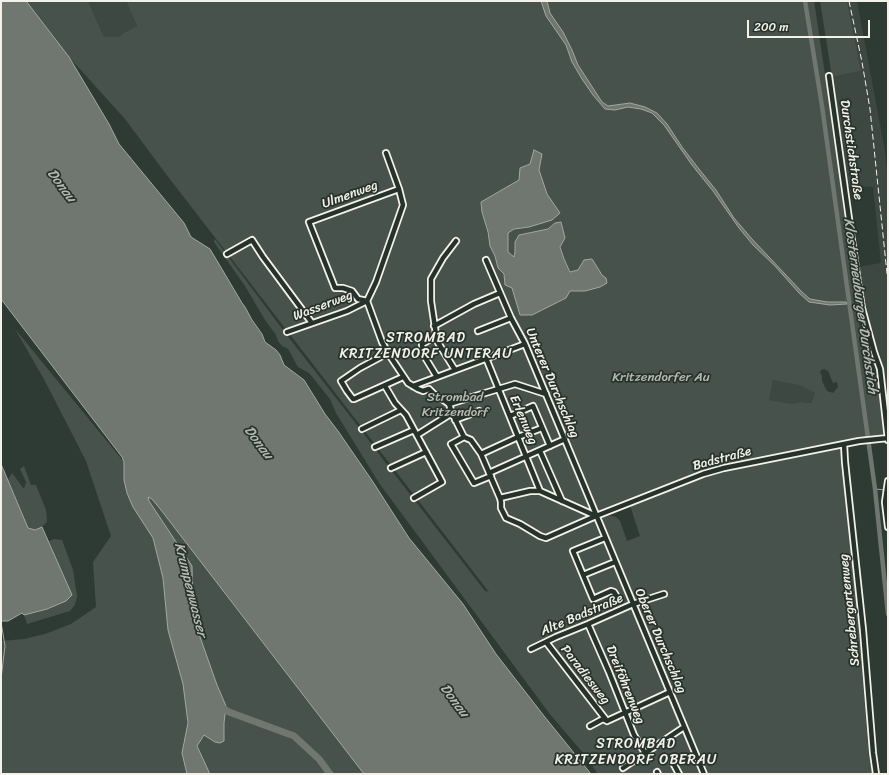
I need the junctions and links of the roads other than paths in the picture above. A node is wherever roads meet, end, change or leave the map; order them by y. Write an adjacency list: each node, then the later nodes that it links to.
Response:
1 (830, 76): 38 (street, Durchstichstraße)
2 (386, 153): 3 (street)
3 (399, 189): 8 (street); 8 (street, Ulmenweg)
4 (456, 241): 11 (street)
5 (227, 254): 10 (street)
6 (486, 260): 7 (street, Unterer Durchschlag)
7 (500, 293): 9 (street, Unterer Durchschlag); 11 (street)
8 (367, 301): 10 (street, Wasserweg); 16 (street)
9 (511, 318): 12 (street); 15 (street, Unterer Durchschlag)
10 (312, 323): 13 (street, Wasserweg)
11 (434, 326): 14 (street)
12 (478, 331)
13 (287, 332)
14 (436, 336): 18 (street); 20 (street)
15 (525, 344): 17 (street); 24 (street, Unterer Durchschlag)
16 (388, 353): 19 (street); 21 (street)
17 (486, 358): 18 (street); 23 (street, Erlenweg)
18 (454, 370): 20 (street)
19 (403, 377): 21 (street); 22 (street)
20 (437, 377): 22 (street)
21 (385, 386): 26 (street)
22 (413, 386): 25 (street)
23 (498, 389): 24 (street); 25 (street); 29 (street, Erlenweg)
24 (546, 394): 37 (street, Unterer Durchschlag)
25 (449, 404): 28 (street)
26 (401, 410): 32 (street); 33 (street)
27 (479, 411): 30 (street)
28 (452, 413): 30 (street); 34 (street)
29 (510, 416): 31 (street); 36 (street, Erlenweg)
30 (456, 420): 35 (street)
31 (542, 428): 36 (street); 40 (street)
32 (362, 429)
33 (414, 430): 34 (street); 41 (street)
34 (417, 435): 43 (street)
35 (464, 437): 44 (street); 47 (street)
36 (518, 437): 44 (street); 45 (street, Erlenweg)
37 (565, 439): 40 (street); 53 (street, Unterer Durchschlag)
38 (888, 439): 39 (street, Badstraße)
39 (844, 444): 53 (street, Badstraße); 74 (street, Schrebergartenweg)
40 (550, 446): 42 (street)
41 (376, 448)
42 (540, 451): 45 (street); 52 (street)
43 (426, 452): 46 (street); 50 (street)
44 (481, 454): 47 (street)
45 (527, 457): 47 (street); 49 (street, Erlenweg)
46 (391, 468)
47 (490, 475): 51 (street)
48 (888, 481): 54 (street)
49 (540, 491): 51 (street); 52 (street)
50 (414, 498)
51 (500, 498): 53 (street, Badstraße)
52 (562, 502): 53 (street)
53 (596, 516): 55 (street, Oberer Durchschlag)
54 (888, 527)
55 (605, 538): 56 (street, Oberer Durchschlag); 57 (street)
56 (615, 562): 57 (street); 60 (street, Oberer Durchschlag)
57 (583, 575): 59 (street)
58 (664, 594): 60 (street, Alte Badstraße)
59 (617, 597)
60 (633, 604): 61 (street, Alte Badstraße); 64 (street, Oberer Durchschlag)
61 (588, 624): 62 (street, Alte Badstraße); 65 (street, Dreiföhrenweg)
62 (546, 642): 63 (street, Alte Badstraße); 66 (street, Paradiesweg)
63 (532, 649)
64 (670, 692): 65 (street); 68 (street, Oberer Durchschlag)
65 (625, 713): 66 (street); 69 (street, Dreiföhrenweg)
66 (607, 721): 67 (street)
67 (590, 726)
68 (684, 726): 69 (street); 73 (street, Oberer Durchschlag)
69 (645, 753): 71 (street)
70 (672, 761): 72 (street)
71 (623, 768)
72 (679, 774)
73 (704, 774)
74 (876, 774)

